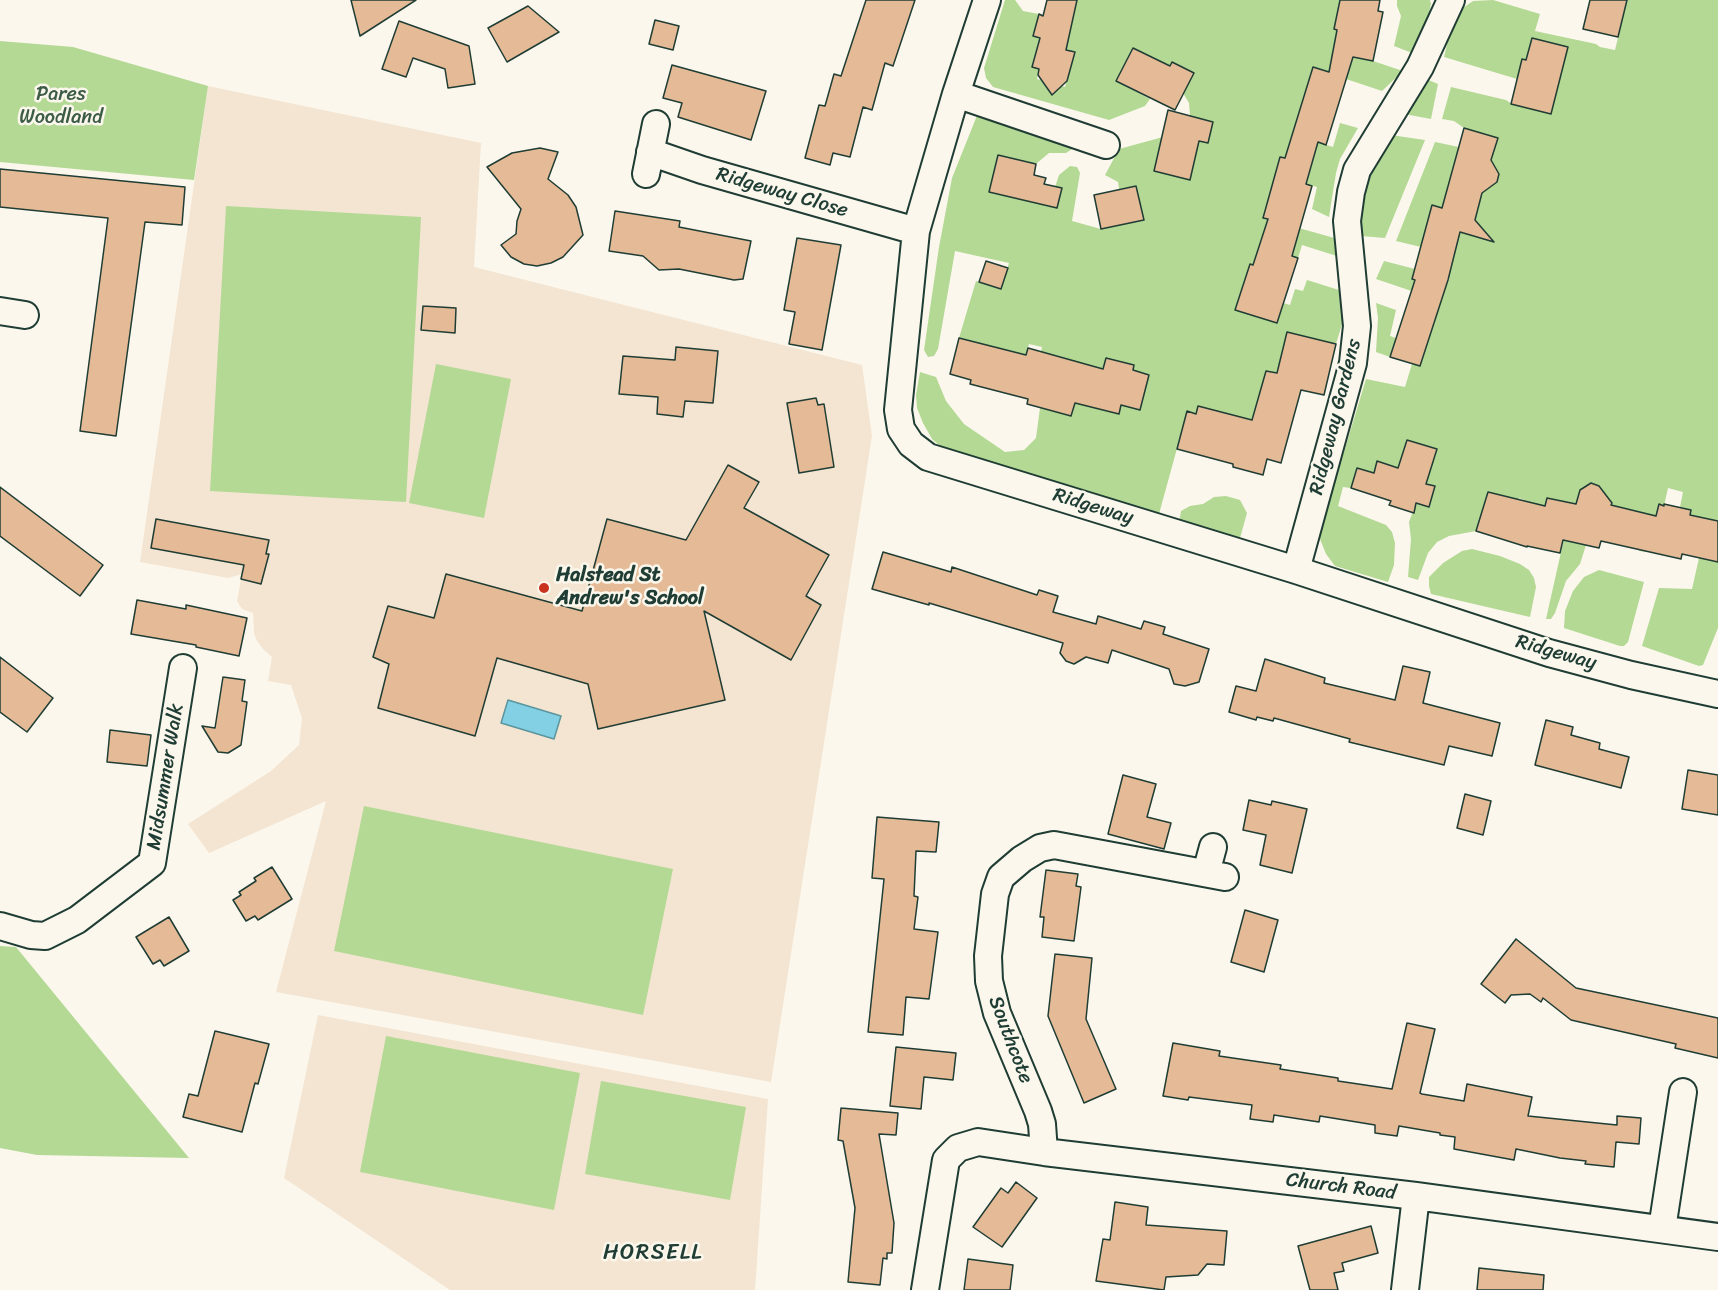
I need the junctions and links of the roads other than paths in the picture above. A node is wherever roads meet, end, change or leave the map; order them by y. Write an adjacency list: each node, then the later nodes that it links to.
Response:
1 (987, 0): 3 (street, Ridgeway)
2 (1451, 0): 7 (street, Ridgeway Gardens)
3 (956, 94): 5 (street); 6 (street, Ridgeway)
4 (656, 124): 6 (street, Ridgeway Close)
5 (1106, 145)
6 (916, 231): 7 (street, Ridgeway)
7 (1296, 570): 9 (street, Ridgeway)
8 (183, 668): 11 (street, Midsummer Walk)
9 (1718, 694)
10 (1213, 847): 13 (street, Southcote)
11 (0, 926)
12 (1681, 1091): 15 (street)
13 (1044, 1152): 14 (street, Church Road); 17 (street, Church Road)
14 (1416, 1196): 15 (street, Church Road); 18 (street)
15 (1662, 1229): 16 (street, Church Road)
16 (1718, 1237)
17 (925, 1290)
18 (1405, 1290)

